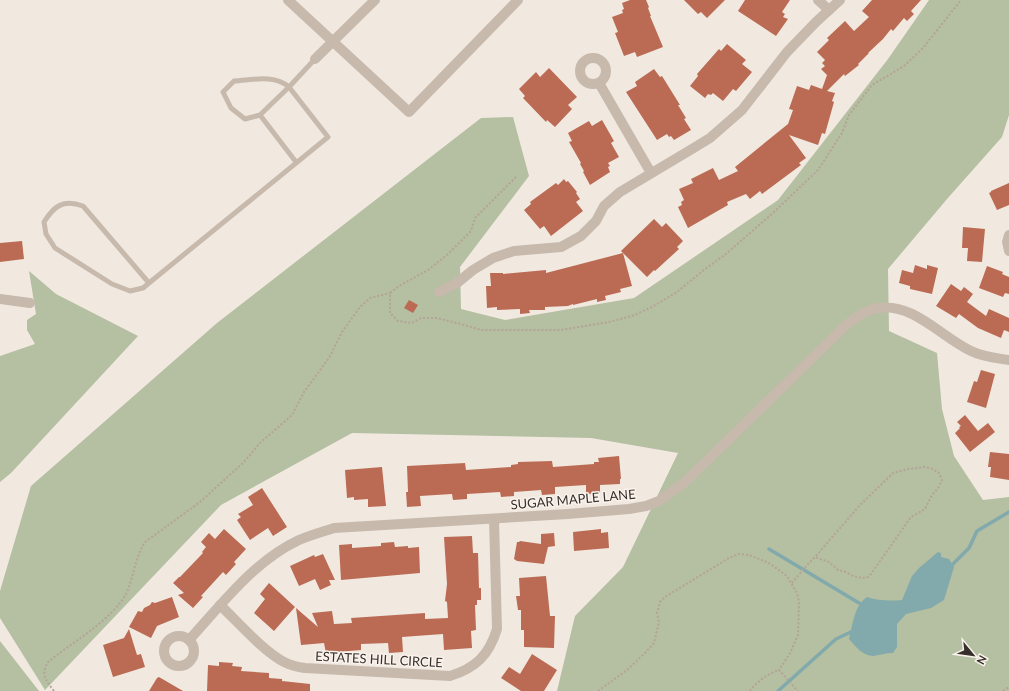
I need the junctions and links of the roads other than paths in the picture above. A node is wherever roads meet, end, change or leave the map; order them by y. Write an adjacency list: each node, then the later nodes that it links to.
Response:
1 (288, 0): 7 (street)
2 (375, 0): 7 (street)
3 (518, 0): 7 (street)
4 (818, 0): 6 (street)
5 (840, 0): 6 (street)
6 (829, 10): 13 (street)
7 (333, 42): 8 (street)
8 (315, 59): 10 (lane)
9 (599, 83): 13 (street)
10 (289, 87): 11 (lane); 11 (lane); 12 (lane)
11 (260, 115): 12 (lane)
12 (296, 162): 16 (lane)
13 (651, 173): 17 (street)
14 (1009, 236): 15 (street)
15 (1009, 251)
16 (149, 283): 16 (lane)
17 (439, 292)
18 (0, 300): 19 (street)
19 (30, 303)
20 (1009, 360): 21 (street, SUGAR MAPLE LANE)
21 (494, 519): 22 (street, SUGAR MAPLE LANE); 22 (street, ESTATES HILL CIRCLE)
22 (220, 605): 23 (street, SUGAR MAPLE LANE)
23 (189, 640)

